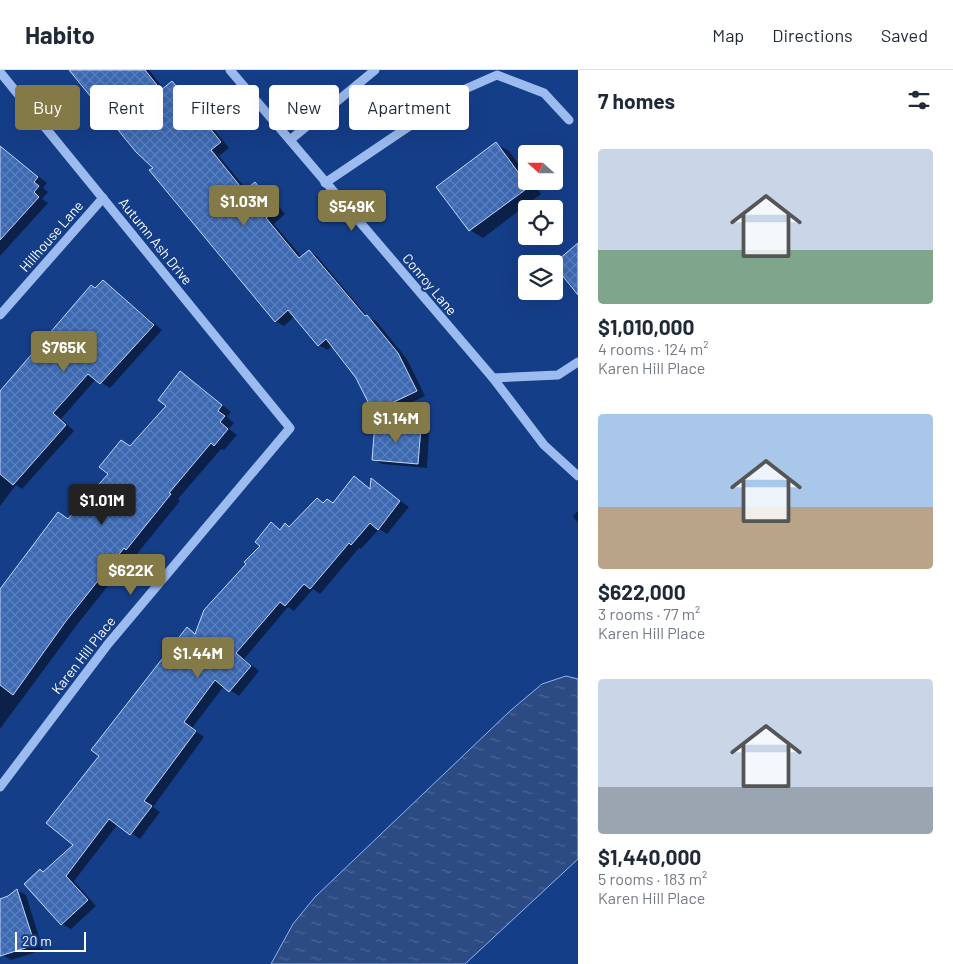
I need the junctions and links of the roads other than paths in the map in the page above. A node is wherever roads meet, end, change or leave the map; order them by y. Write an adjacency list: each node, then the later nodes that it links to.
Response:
1 (230, 70): 5 (street, Conroy Lane)
2 (374, 70): 5 (street)
3 (0, 72): 7 (street, Autumn Ash Drive)
4 (569, 120): 6 (street)
5 (290, 140): 6 (street, Conroy Lane)
6 (326, 182): 10 (street, Conroy Lane)
7 (103, 198): 8 (street, Hillhouse Lane); 11 (street, Autumn Ash Drive)
8 (0, 315)
9 (578, 362): 10 (street)
10 (492, 378): 12 (street, Conroy Lane)
11 (290, 428): 13 (street, Karen Hill Place)
12 (578, 476)
13 (0, 787)

